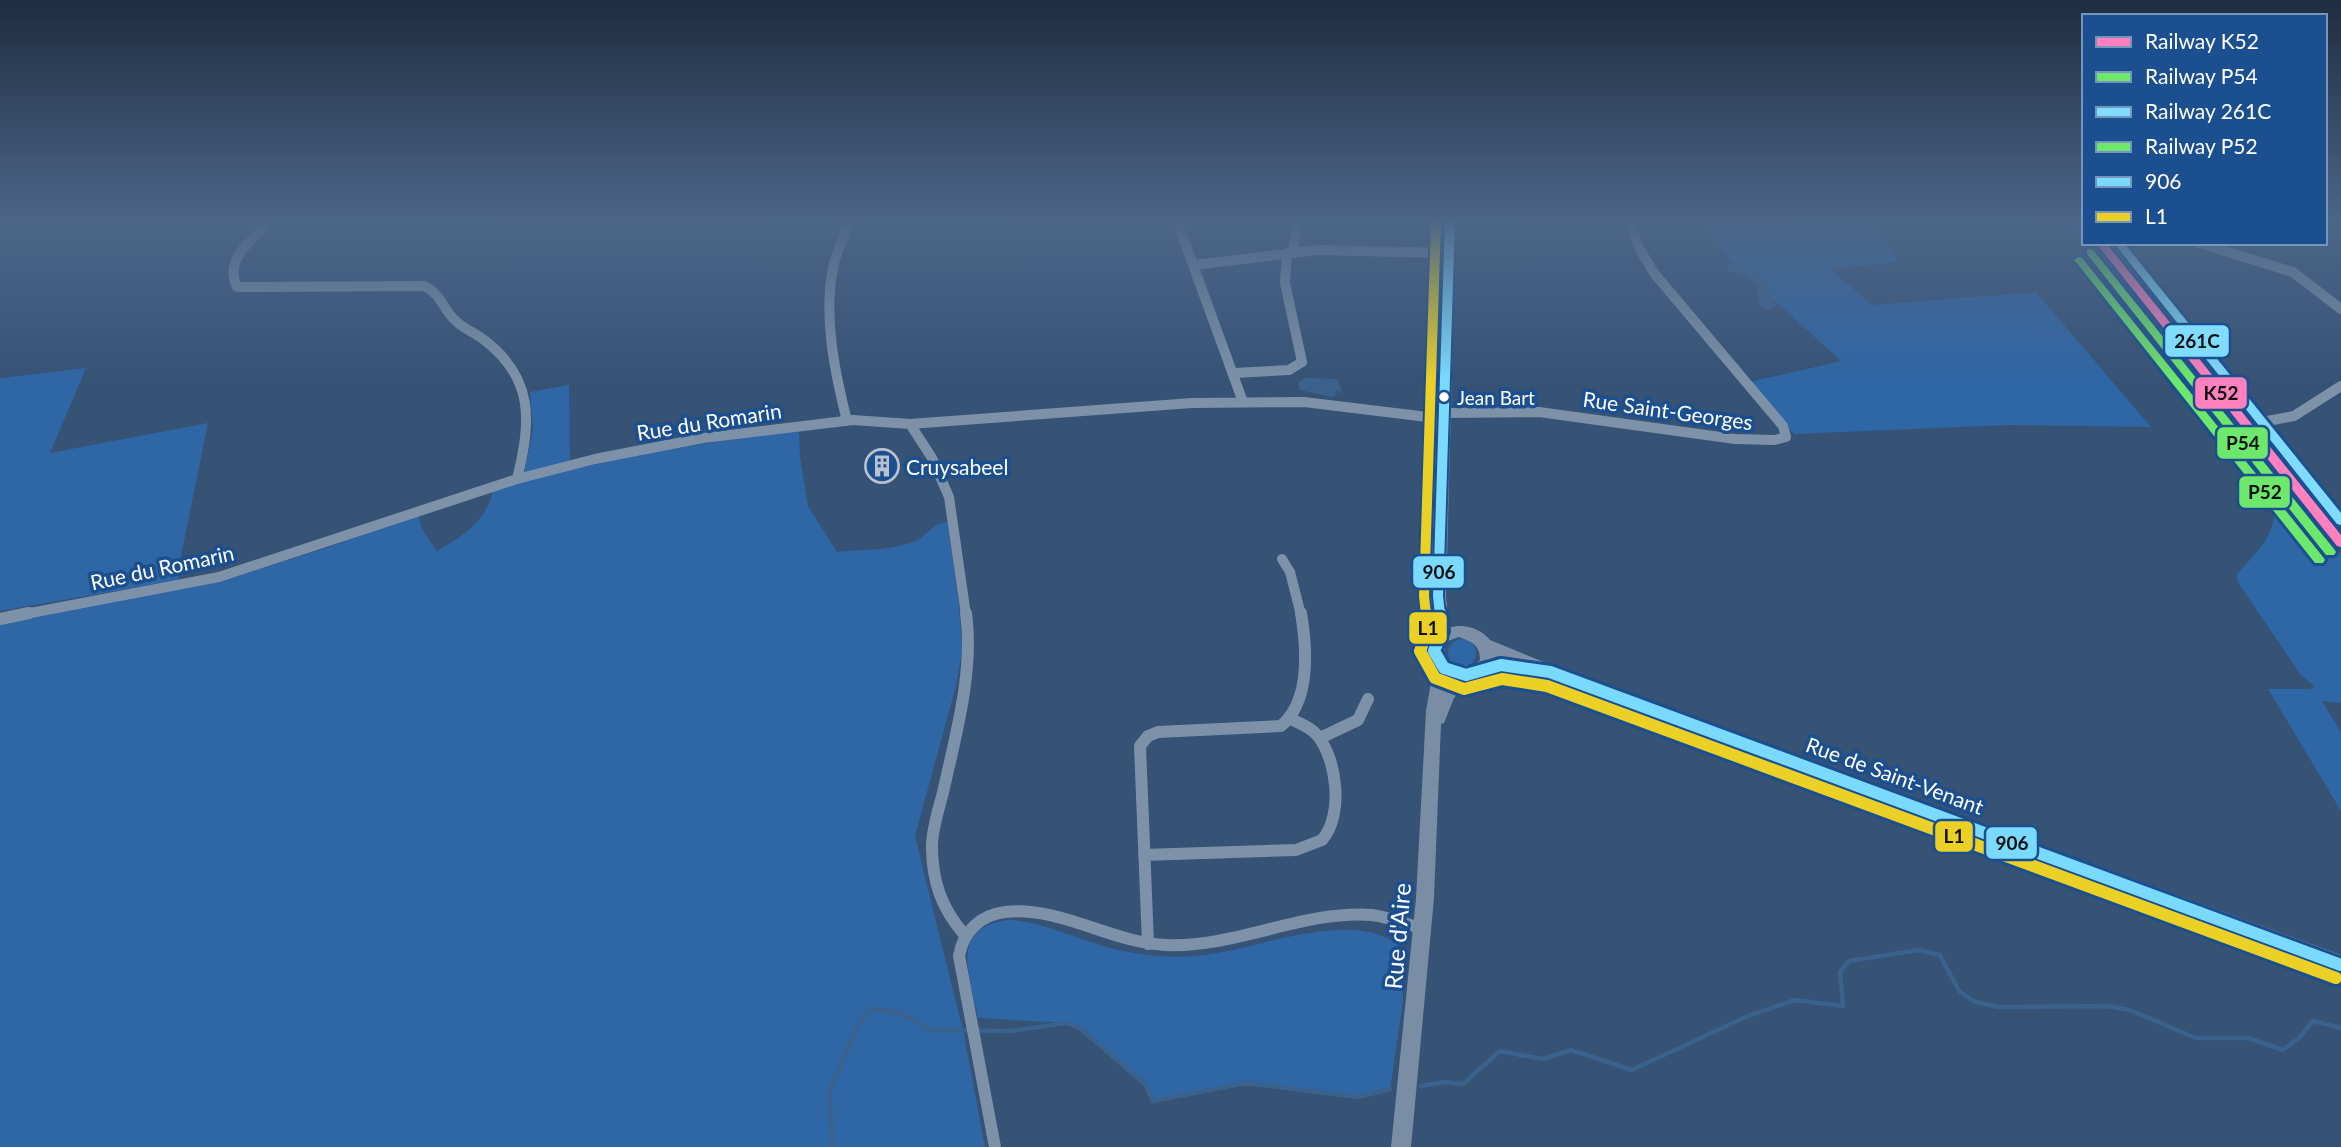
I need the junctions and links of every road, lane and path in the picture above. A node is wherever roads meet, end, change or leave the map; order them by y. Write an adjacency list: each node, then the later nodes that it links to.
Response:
1 (233, 275): 17 (street)
2 (832, 275): 14 (street)
3 (1198, 275): 10 (street)
4 (1287, 275): 10 (street)
5 (1448, 275): 13 (main road)
6 (1655, 275): 13 (street, Rue Saint-Georges)
7 (2141, 275): 15 (street)
8 (2296, 275): 9 (street)
9 (2341, 309)
10 (1234, 373): 12 (street)
11 (2341, 386): 15 (street)
12 (1243, 402): 13 (street, Rue du Romarin); 16 (street, Rue du Romarin)
13 (1444, 416): 20 (main road)
14 (846, 421): 16 (street, Rue du Romarin); 17 (street, Rue du Romarin)
15 (2262, 422): 18 (street)
16 (910, 424): 35 (street)
17 (517, 479): 21 (street, Rue du Romarin)
18 (2341, 521)
19 (1282, 559): 30 (street)
20 (1439, 582): 22 (main road); 23 (main road)
21 (0, 619)
22 (1466, 632): 23 (main road); 24 (main road)
23 (1441, 636): 25 (main road)
24 (1487, 645): 26 (main road); 27 (main road, Rue de Saint-Venant)
25 (1441, 665): 28 (main road); 31 (main road, Rue d'Aire)
26 (1485, 667): 27 (main road, Rue de Saint-Venant); 28 (main road)
27 (1550, 672): 37 (main road, Rue de Saint-Venant)
28 (1466, 675): 31 (main road, Rue d'Aire)
29 (1368, 699): 32 (street)
30 (1293, 720): 32 (street); 33 (street)
31 (1436, 729): 34 (main road, Rue d'Aire)
32 (1320, 738): 33 (street)
33 (1144, 855): 36 (street)
34 (1423, 929): 36 (street); 39 (main road, Rue d'Aire)
35 (964, 934): 36 (street); 38 (street)
36 (1147, 943)
37 (2341, 965)
38 (995, 1147)
39 (1401, 1147)

